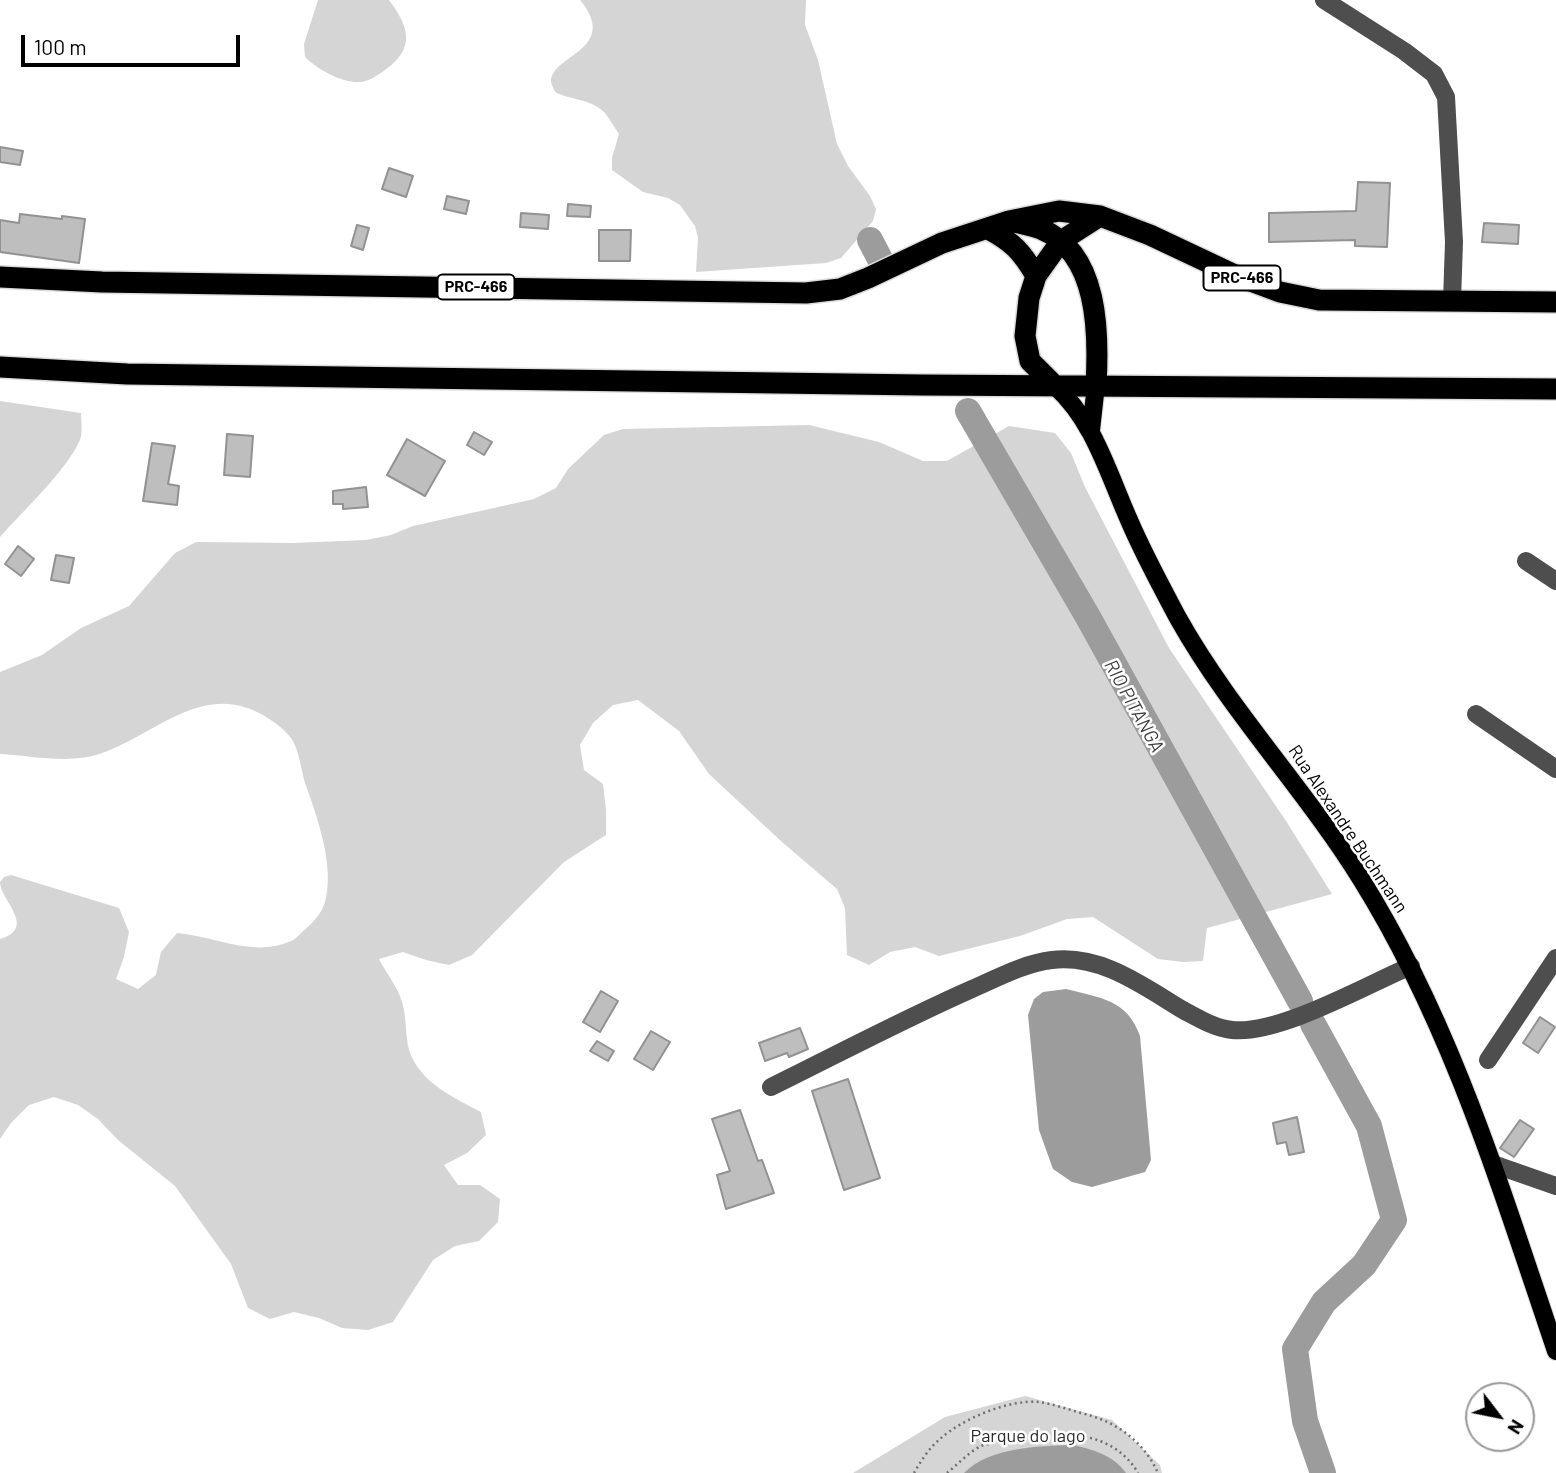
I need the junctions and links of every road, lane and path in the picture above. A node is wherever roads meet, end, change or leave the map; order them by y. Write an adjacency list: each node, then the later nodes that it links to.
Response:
1 (1324, 0): 8 (street)
2 (1100, 216): 3 (highway, PRC-466); 5 (highway); 8 (highway, PRC-466)
3 (1009, 221): 4 (highway, PRC-466); 5 (highway)
4 (988, 229): 6 (highway); 7 (highway, PRC-466)
5 (1061, 241): 6 (highway); 11 (highway)
6 (1036, 276): 12 (highway)
7 (0, 277)
8 (1452, 301): 9 (highway, PRC-466)
9 (1556, 302)
10 (0, 367): 12 (highway)
11 (1096, 385): 12 (highway); 13 (highway); 14 (main road, Rua Alexandre Buchmann)
12 (1055, 386): 14 (main road, Rua Alexandre Buchmann)
13 (1556, 389)
14 (1091, 430): 20 (main road, Rua Alexandre Buchmann)
15 (1526, 561): 16 (street)
16 (1556, 581)
17 (1476, 715): 18 (street)
18 (1556, 769)
19 (1556, 958): 21 (street)
20 (1411, 966): 23 (street); 24 (main road, Rua Alexandre Buchmann)
21 (1550, 980): 22 (street)
22 (1488, 1060)
23 (771, 1087)
24 (1493, 1164): 25 (street); 26 (main road, Rua Alexandre Buchmann)
25 (1556, 1186)
26 (1556, 1351)
27 (914, 1473): 30 (path)
28 (947, 1473): 29 (path)
29 (1138, 1473)
30 (1158, 1473)

